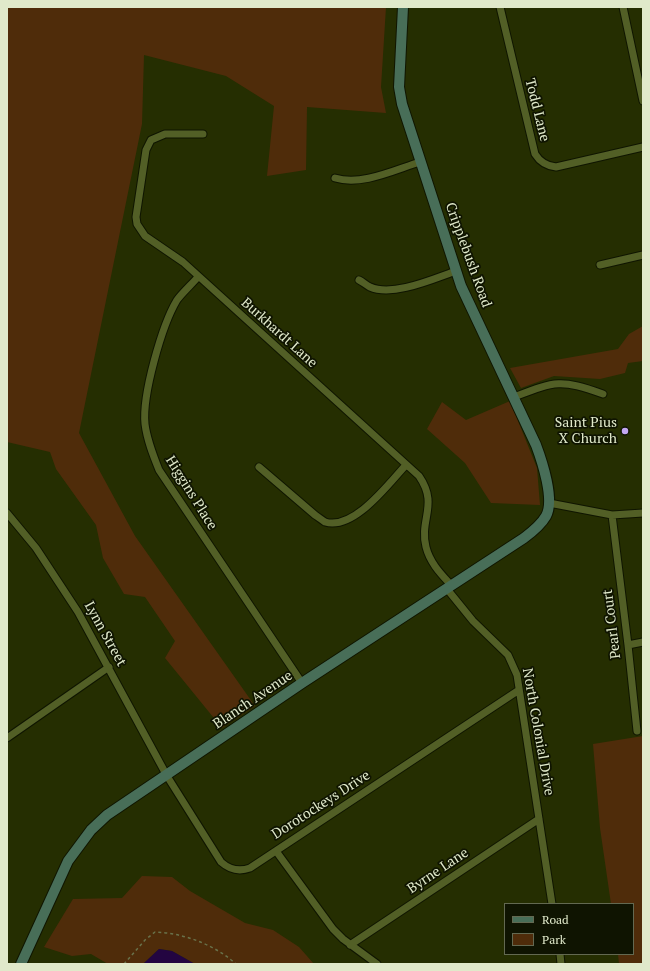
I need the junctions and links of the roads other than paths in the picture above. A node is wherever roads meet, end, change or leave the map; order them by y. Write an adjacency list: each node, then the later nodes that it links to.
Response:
1 (403, 7): 8 (main road, Cripplebush Road)
2 (500, 7): 7 (street, Todd Lane)
3 (623, 7): 4 (street)
4 (639, 70): 5 (street)
5 (643, 101)
6 (203, 134): 13 (street, Burkhardt Lane)
7 (643, 147)
8 (420, 162): 9 (street); 12 (main road, Cripplebush Road)
9 (335, 178)
10 (643, 255): 11 (street)
11 (600, 265)
12 (456, 271): 14 (street); 16 (main road, Cripplebush Road)
13 (198, 277): 17 (street, Burkhardt Lane); 27 (street, Higgins Place)
14 (359, 280)
15 (603, 394): 16 (street)
16 (514, 397): 19 (main road, Cripplebush Road)
17 (406, 465): 18 (street); 23 (street, Burkhardt Lane)
18 (259, 467)
19 (549, 503): 22 (street); 23 (main road, Blanch Avenue)
20 (7, 513): 26 (street, Lynn Street)
21 (643, 513): 22 (street)
22 (612, 515): 25 (street, Pearl Court)
23 (449, 587): 27 (main road, Blanch Avenue); 28 (street, North Colonial Drive)
24 (643, 642): 25 (street)
25 (628, 645): 29 (street, Pearl Court)
26 (109, 668): 30 (street); 31 (street, Lynn Street)
27 (302, 683): 31 (main road, Blanch Avenue)
28 (519, 690): 32 (street, North Colonial Drive); 33 (street, Dorotockeys Drive)
29 (636, 731)
30 (7, 738)
31 (166, 776): 33 (street, Dorotockeys Drive); 36 (main road, Blanch Avenue)
32 (539, 819): 34 (street, North Colonial Drive); 35 (street, Byrne Lane)
33 (276, 851): 35 (street)
34 (552, 903)
35 (350, 945): 37 (street)
36 (21, 964)
37 (377, 964)

